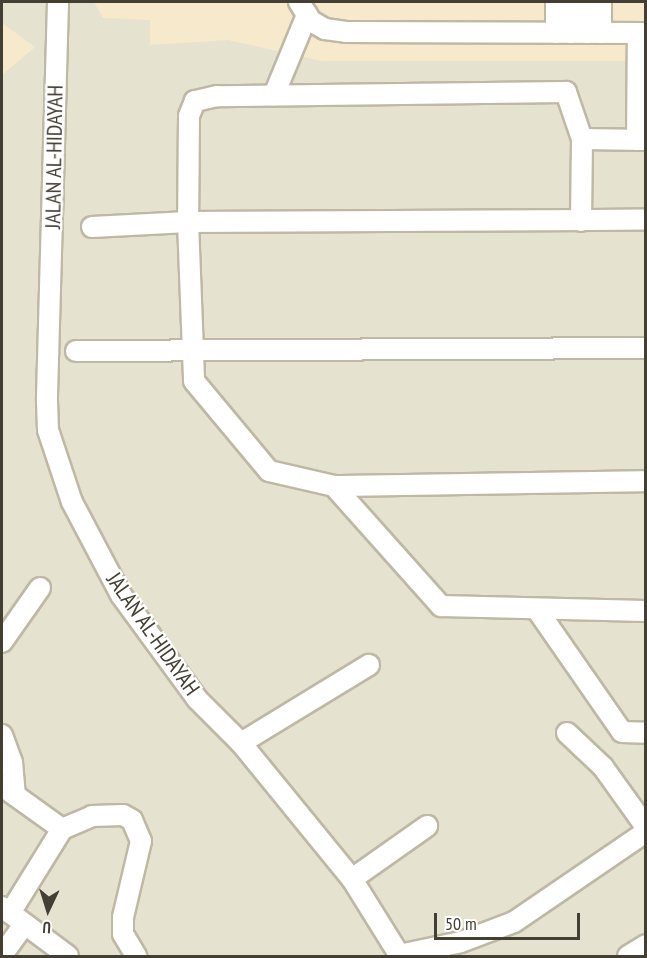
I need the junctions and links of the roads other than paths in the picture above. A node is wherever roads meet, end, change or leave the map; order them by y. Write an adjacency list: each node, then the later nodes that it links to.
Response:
1 (58, 2): 29 (street, JALAN AL-HIDAYAH)
2 (556, 2): 7 (street)
3 (572, 2): 7 (street)
4 (587, 2): 7 (street)
5 (601, 2): 7 (street)
6 (303, 8): 7 (street); 9 (street)
7 (579, 33): 8 (street)
8 (642, 33): 11 (street)
9 (274, 95): 10 (street); 14 (street)
10 (582, 139): 11 (street); 13 (street)
11 (641, 140)
12 (645, 220): 13 (street)
13 (581, 221): 14 (street)
14 (188, 222): 15 (street); 18 (street)
15 (92, 227)
16 (645, 348): 18 (street)
17 (76, 351): 18 (street)
18 (192, 351): 20 (street)
19 (645, 481): 20 (street)
20 (334, 486): 22 (street)
21 (40, 588): 24 (street)
22 (538, 611): 23 (street); 27 (street)
23 (645, 611)
24 (2, 642)
25 (369, 665): 29 (street)
26 (567, 733): 32 (street)
27 (645, 733)
28 (2, 735): 30 (street)
29 (241, 743): 35 (street, JALAN AL-HIDAYAH)
30 (8, 791): 33 (street)
31 (426, 826): 35 (street)
32 (645, 827)
33 (62, 829): 36 (street); 41 (street)
34 (645, 832): 39 (street)
35 (352, 879): 39 (street, JALAN AL-HIDAYAH)
36 (12, 915): 38 (street); 40 (street)
37 (645, 945): 42 (street)
38 (2, 955)
39 (400, 956)
40 (68, 957)
41 (136, 957)
42 (628, 957)

